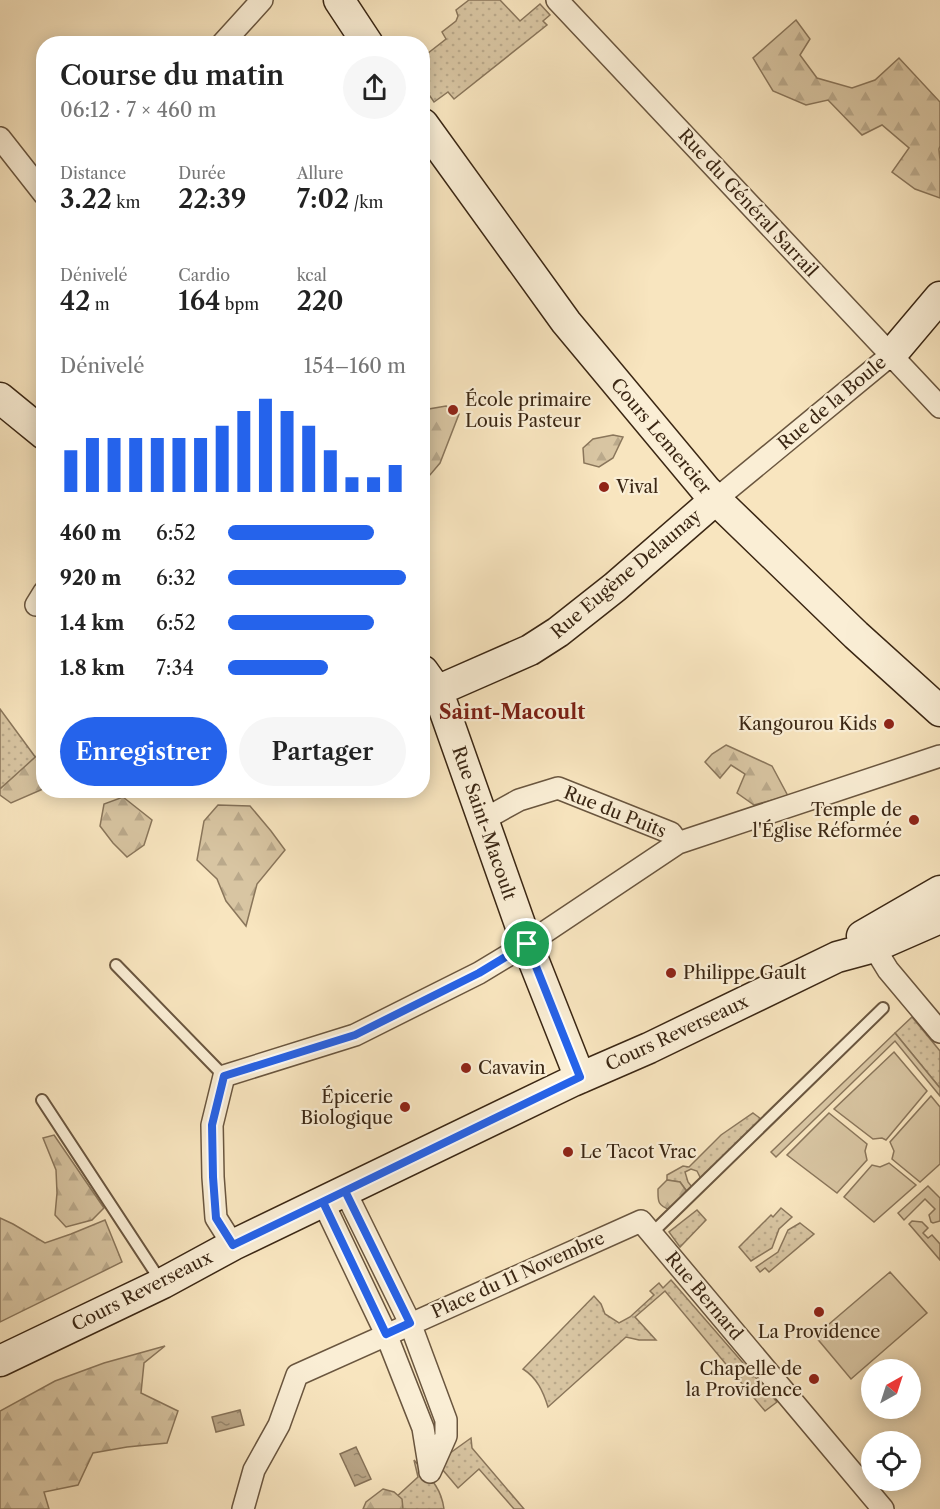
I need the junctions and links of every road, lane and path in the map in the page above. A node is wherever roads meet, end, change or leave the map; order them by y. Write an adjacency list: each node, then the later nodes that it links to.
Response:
1 (262, 0): 4 (street)
2 (339, 0): 5 (main road)
3 (557, 0): 10 (street, Rue du Général Sarrail)
4 (229, 36)
5 (363, 36)
6 (430, 134): 14 (main road, Cours Lemercier)
7 (0, 138): 8 (street)
8 (36, 185)
9 (940, 297): 10 (main road, Rue de la Boule)
10 (891, 355): 12 (street, Rue du Général Sarrail); 14 (street, Rue de la Boule)
11 (0, 398): 13 (main road)
12 (940, 407)
13 (36, 427)
14 (716, 500): 15 (main road, Rue Eugène Delaunay); 16 (main road, Cours Lemercier)
15 (431, 682): 18 (main road, Rue Saint-Macoult)
16 (940, 711)
17 (940, 756): 19 (street)
18 (483, 820): 19 (street, Rue du Puits); 21 (main road, Rue Saint-Macoult)
19 (678, 843): 21 (street)
20 (933, 904): 22 (main road, Cours Reverseaux); 23 (main road, Cours Reverseaux)
21 (527, 944): 27 (street); 28 (main road, Rue Saint-Macoult)
22 (874, 947): 23 (main road, Cours Reverseaux); 26 (street)
23 (837, 957): 28 (main road, Cours Reverseaux)
24 (116, 965): 27 (lane)
25 (883, 1008): 31 (lane)
26 (940, 1032)
27 (224, 1076): 32 (street)
28 (580, 1077): 30 (main road, Cours Reverseaux)
29 (42, 1100): 33 (lane)
30 (334, 1196): 32 (main road, Cours Reverseaux); 34 (street); 35 (street)
31 (646, 1227): 34 (street, Place du 11 Novembre); 38 (street, Rue Bernard)
32 (233, 1245): 33 (main road, Cours Reverseaux)
33 (163, 1283): 36 (main road, Cours Reverseaux)
34 (410, 1323): 35 (street, Place du 11 Novembre); 35 (street)
35 (386, 1334): 37 (street, Place du 11 Novembre)
36 (0, 1361)
37 (243, 1509)
38 (883, 1509)

